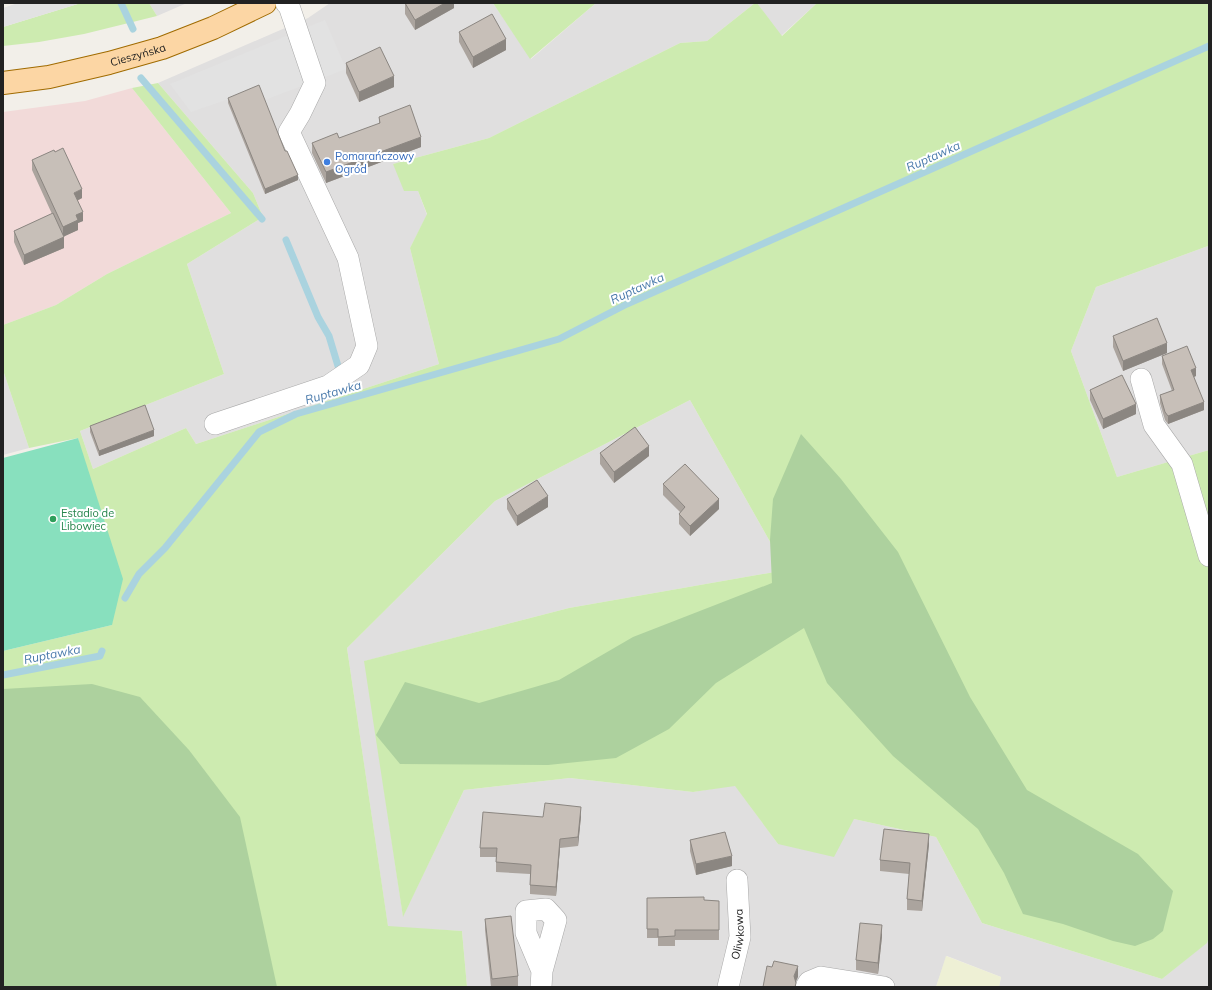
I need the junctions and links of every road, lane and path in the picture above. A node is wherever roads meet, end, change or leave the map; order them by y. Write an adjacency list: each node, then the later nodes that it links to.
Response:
1 (265, 3): 3 (main road, Cieszyńska)
2 (286, 3): 5 (lane)
3 (3, 83)
4 (1141, 379): 6 (lane)
5 (215, 424)
6 (1209, 556)
7 (737, 880): 8 (lane, Oliwkowa)
8 (728, 987)
9 (806, 987): 10 (lane)
10 (884, 987)

